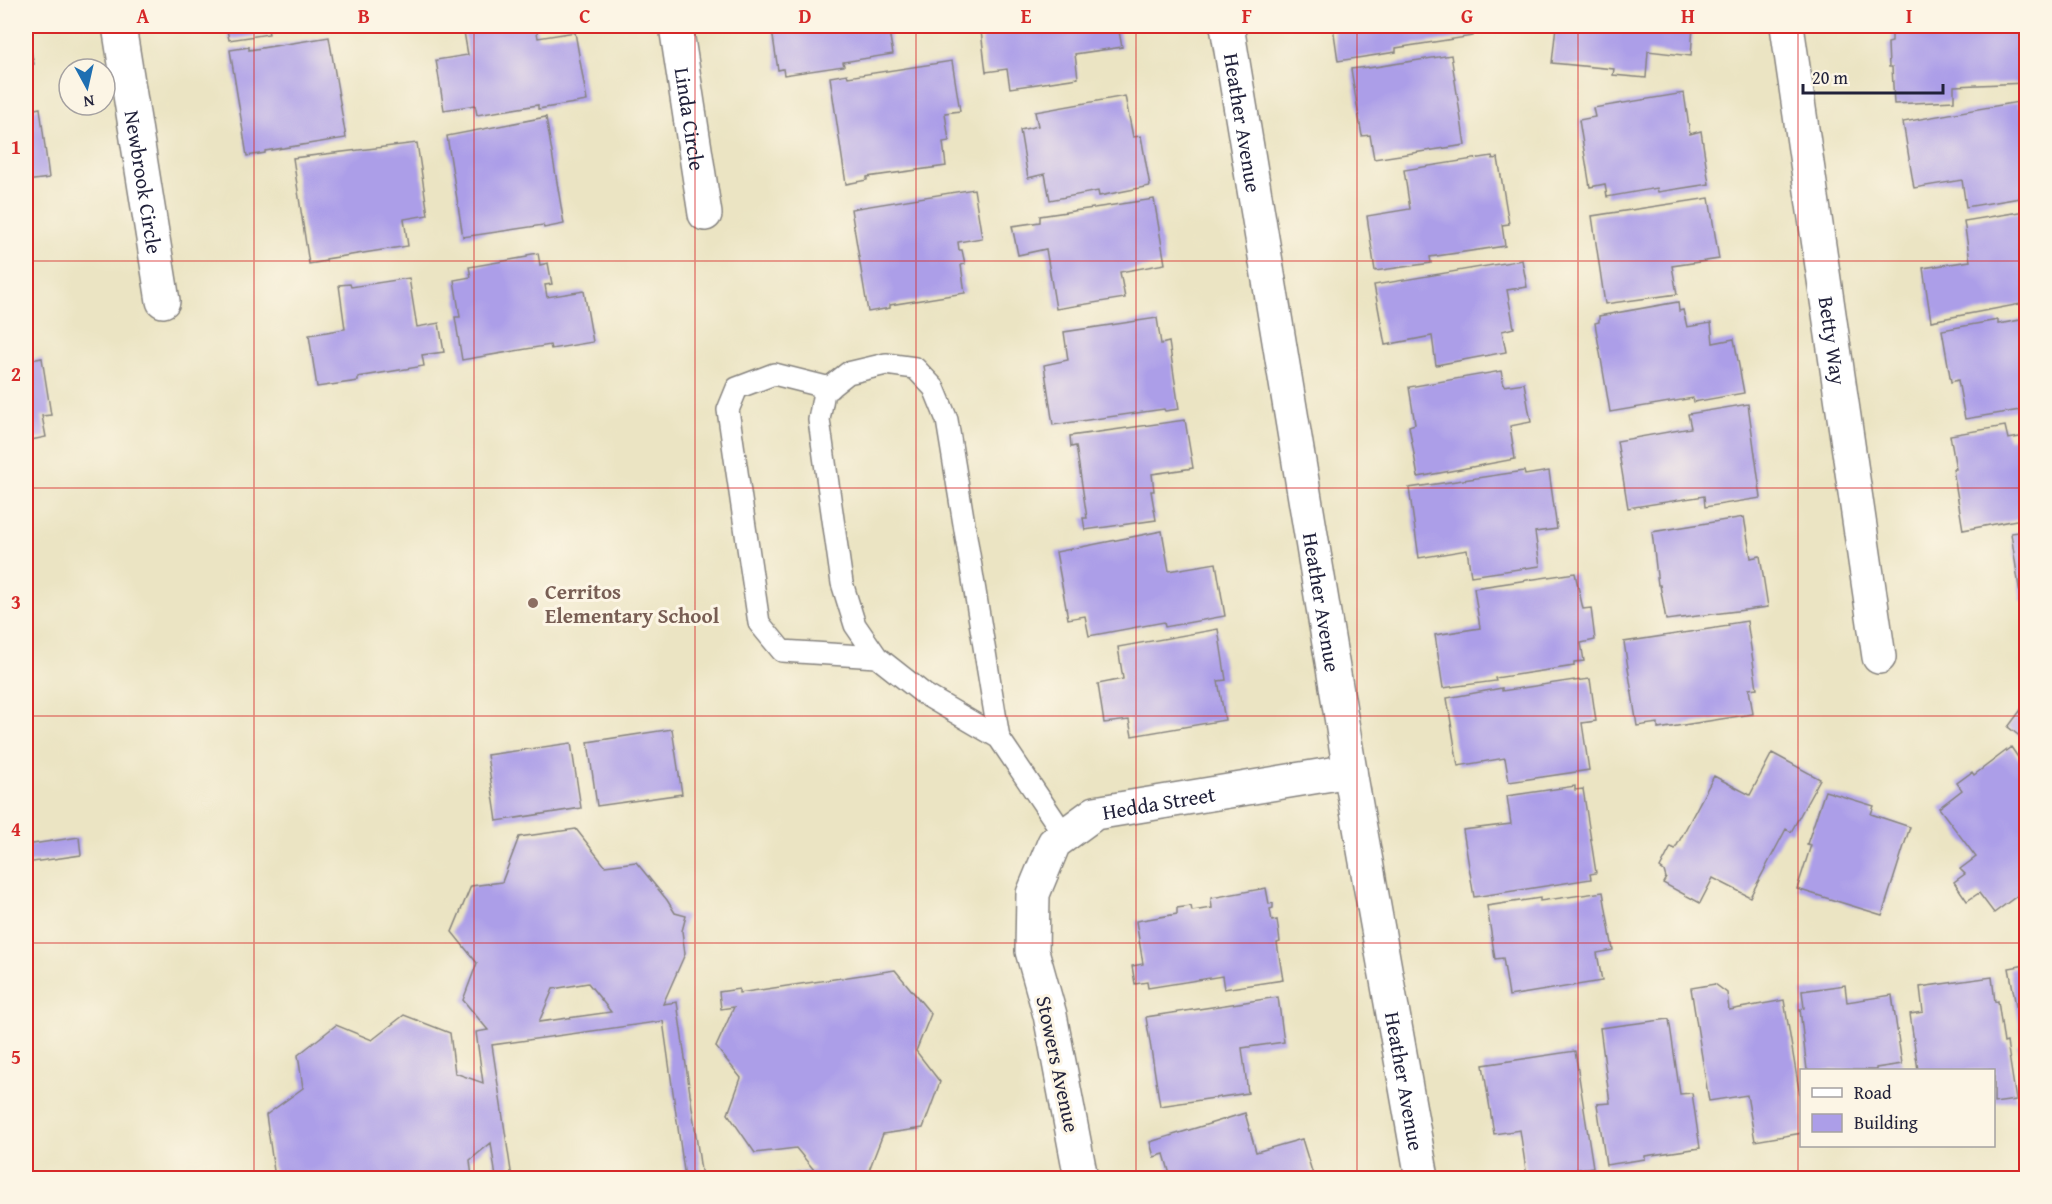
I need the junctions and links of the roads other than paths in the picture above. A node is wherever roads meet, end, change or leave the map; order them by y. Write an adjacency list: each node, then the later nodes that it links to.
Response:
1 (119, 26): 6 (street, Newbrook Circle)
2 (676, 26): 5 (street, Linda Circle)
3 (1227, 26): 11 (street, Heather Avenue)
4 (1787, 26): 9 (street, Betty Way)
5 (705, 214)
6 (163, 301)
7 (830, 388): 8 (lane); 8 (lane); 10 (lane)
8 (877, 657): 10 (lane)
9 (1879, 657)
10 (999, 738): 12 (lane)
11 (1350, 771): 12 (street, Hedda Street); 15 (street, Heather Avenue)
12 (1065, 836): 13 (street, Hedda Street)
13 (1032, 951): 14 (street, Stowers Avenue)
14 (1081, 1179)
15 (1422, 1179)

